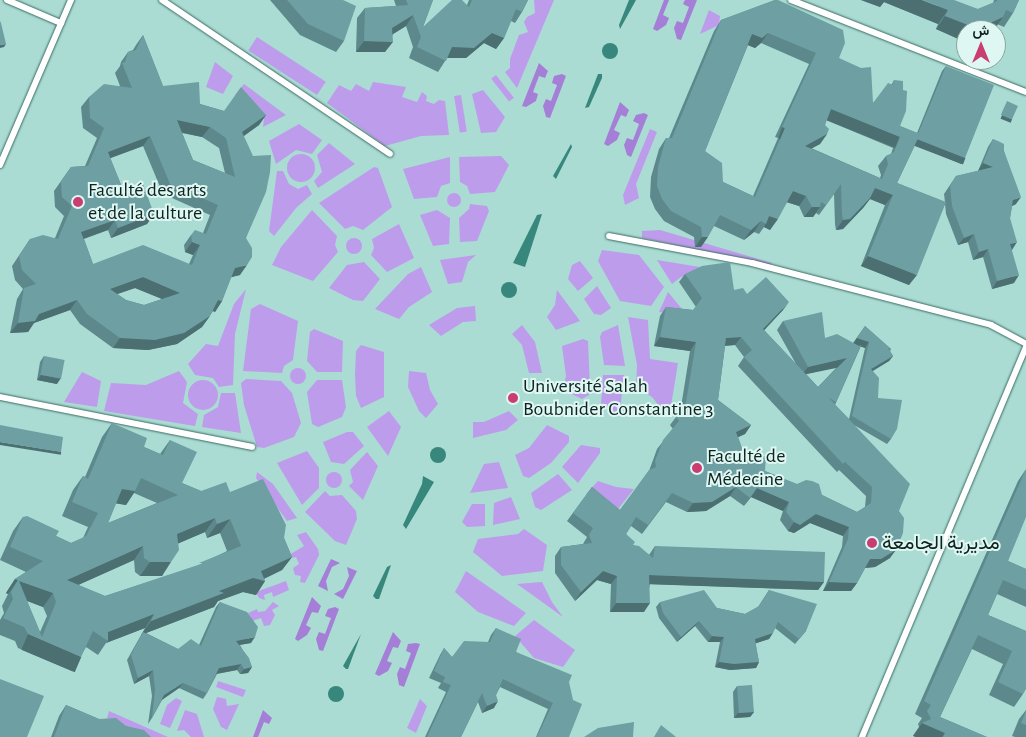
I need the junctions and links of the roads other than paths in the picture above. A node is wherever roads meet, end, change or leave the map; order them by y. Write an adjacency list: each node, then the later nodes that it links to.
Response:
1 (7, 0): 5 (lane)
2 (71, 0): 5 (lane)
3 (162, 0): 7 (lane)
4 (791, 0): 6 (lane)
5 (61, 22): 8 (lane)
6 (1026, 92)
7 (390, 154)
8 (0, 165)
9 (609, 236): 10 (lane)
10 (1026, 345): 13 (lane)
11 (0, 397): 12 (lane)
12 (252, 447)
13 (862, 737)

